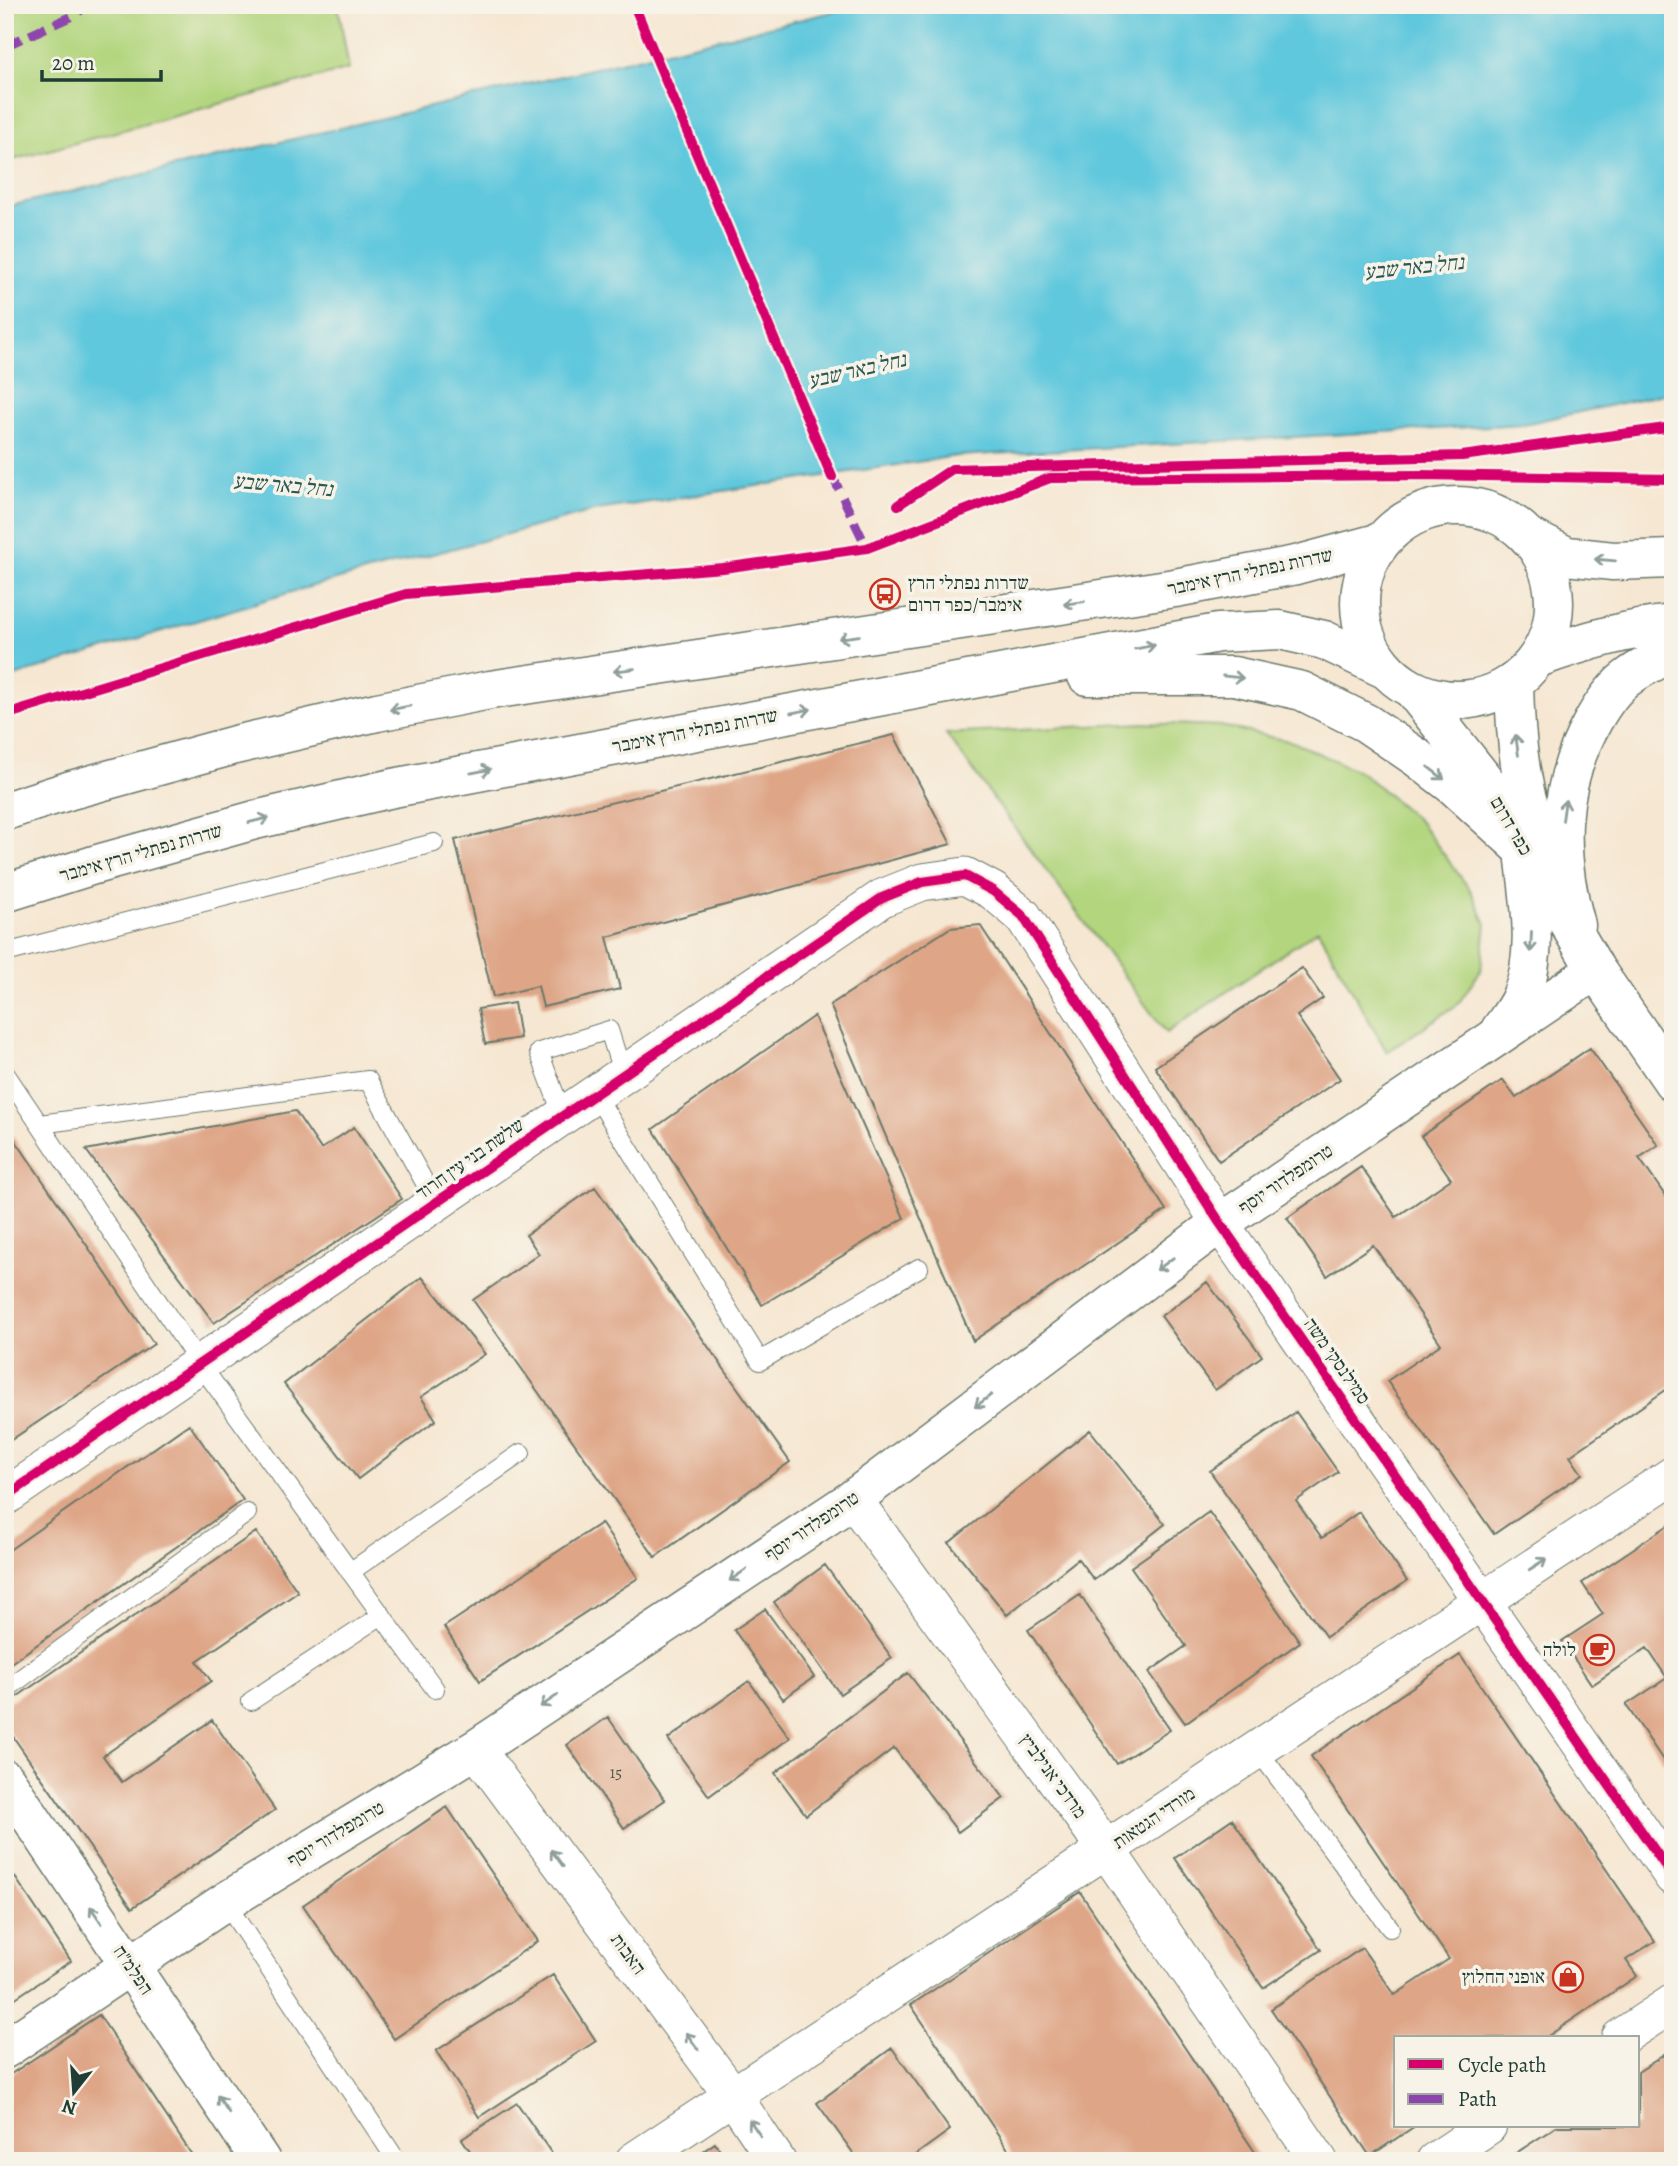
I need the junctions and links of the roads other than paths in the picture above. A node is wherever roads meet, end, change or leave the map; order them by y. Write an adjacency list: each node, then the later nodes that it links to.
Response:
1 (1529, 537): 2 (main road); 3 (main road, one-way to 1); 6 (main road)
2 (1381, 542): 8 (main road); 9 (main road, שדרות נפתלי הרץ אימבר, one-way to 9)
3 (1673, 559)
4 (1673, 624): 6 (main road)
5 (1673, 652): 14 (main road, one-way to 5)
6 (1526, 670): 8 (main road); 14 (main road, כפר דרום, one-way to 6)
7 (994, 675): 8 (main road, שדרות נפתלי הרץ אימבר, one-way to 8); 11 (main road, one-way to 11); 13 (main road, שדרות נפתלי הרץ אימבר, one-way to 7)
8 (1400, 680): 11 (main road, כפר דרום)
9 (5, 811)
10 (434, 844): 15 (lane)
11 (1524, 850): 16 (main road, כפר דרום); 17 (main road, one-way to 17)
12 (965, 876): 20 (street, שלשת בני עין חרוד); 24 (street, סמילנסקי משה)
13 (5, 893)
14 (1576, 925): 16 (main road, כפר דרום)
15 (5, 953)
16 (1596, 970): 17 (main road, טרומפלדור יוסף); 19 (main road, כפר דרום)
17 (1495, 1038): 24 (main road, טרומפלדור יוסף)
18 (5, 1073): 22 (lane)
19 (1673, 1082)
20 (609, 1085): 21 (street, שלשת בני עין חרוד); 21 (lane); 25 (lane)
21 (563, 1116): 23 (street, שלשת בני עין חרוד)
22 (40, 1125): 23 (lane); 26 (lane)
23 (436, 1203): 26 (street, שלשת בני עין חרוד)
24 (1220, 1223): 30 (main road, טרומפלדור יוסף, one-way to 30); 33 (street, סמילנסקי משה)
25 (919, 1268)
26 (200, 1364): 29 (street, שלשת בני עין חרוד); 32 (lane)
27 (521, 1453): 32 (lane)
28 (1673, 1475): 33 (street, מורדי הגטאות, one-way to 28)
29 (5, 1497)
30 (853, 1499): 38 (main road, טרומפלדור יוסף, one-way to 38); 41 (street, מרדכי אנילביץ)
31 (247, 1513): 36 (lane)
32 (350, 1572): 34 (lane)
33 (1481, 1601): 39 (street, מורדי הגטאות); 42 (street, סמילנסקי משה)
34 (382, 1615): 35 (lane); 37 (lane)
35 (435, 1689)
36 (5, 1690)
37 (251, 1700)
38 (476, 1749): 43 (main road, טרומפלדור יוסף); 49 (street, האבות, one-way to 38)
39 (1257, 1749): 41 (street, מורדי הגטאות); 44 (lane)
40 (5, 1779): 45 (main road, הפלמ"ח, one-way to 40)
41 (1106, 1849): 49 (street, מורדי הגטאות); 55 (street, מרדכי אנילביץ)
42 (1673, 1877)
43 (225, 1902): 45 (main road, טרומפלדור יוסף); 52 (lane)
44 (1390, 1928)
45 (130, 1966): 48 (main road, טרומפלדור יוסף); 51 (main road, הפלמ"ח, one-way to 45)
46 (1673, 2003): 47 (street)
47 (1623, 2036)
48 (5, 2049)
49 (733, 2096): 53 (street, מורדי הגטאות); 54 (street, האבות, one-way to 49)
50 (1485, 2128): 56 (street)
51 (261, 2161)
52 (397, 2161)
53 (635, 2161)
54 (777, 2161)
55 (1320, 2161)
56 (1435, 2161)

